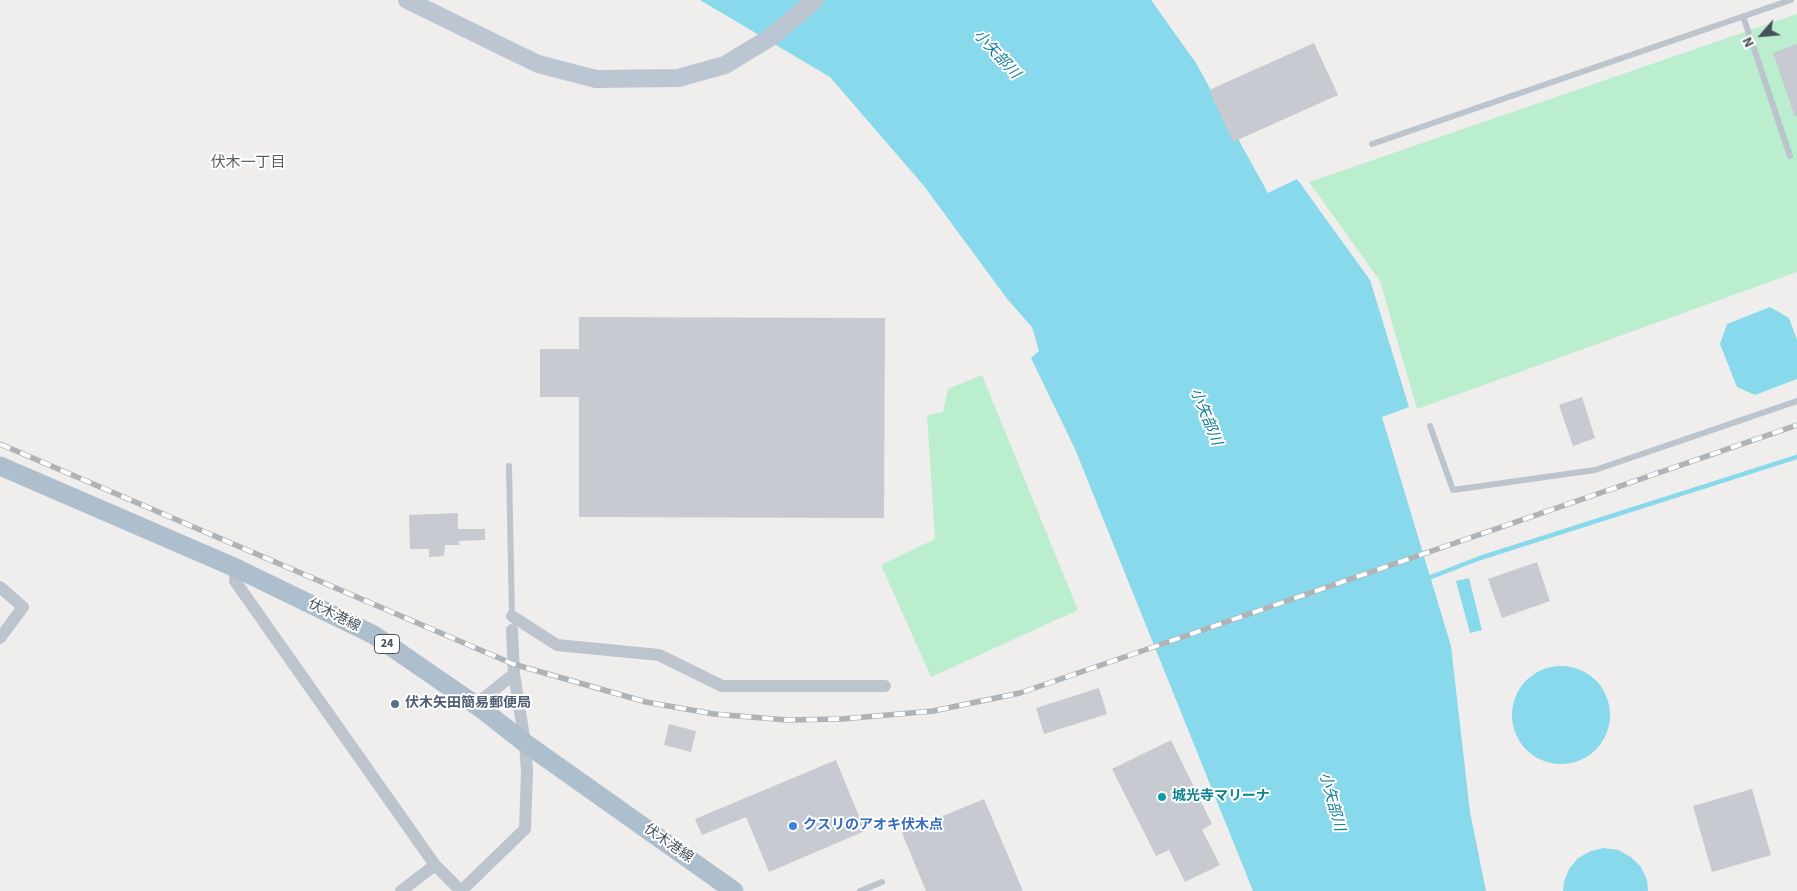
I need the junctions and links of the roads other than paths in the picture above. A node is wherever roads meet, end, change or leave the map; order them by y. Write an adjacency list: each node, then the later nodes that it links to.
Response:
1 (407, 0): 2 (street)
2 (815, 0)
3 (1791, 0): 4 (lane)
4 (1743, 16): 5 (lane); 6 (lane)
5 (1372, 144)
6 (1790, 156)
7 (1797, 401): 8 (lane)
8 (1430, 426)
9 (0, 466): 11 (main road, 伏木港線 / 24)
10 (509, 466): 13 (lane)
11 (236, 568): 18 (main road, 伏木港線 / 24); 20 (street)
12 (0, 587): 15 (street)
13 (512, 616): 14 (lane); 17 (street)
14 (512, 630): 16 (street)
15 (0, 638)
16 (514, 674): 18 (street); 19 (street)
17 (885, 686)
18 (475, 705): 19 (main road, 伏木港線 / 24)
19 (525, 743): 23 (street); 24 (main road, 伏木港線 / 24)
20 (434, 865): 22 (street); 23 (street)
21 (882, 882): 25 (lane)
22 (401, 891)
23 (461, 891)
24 (734, 891)
25 (860, 891)

